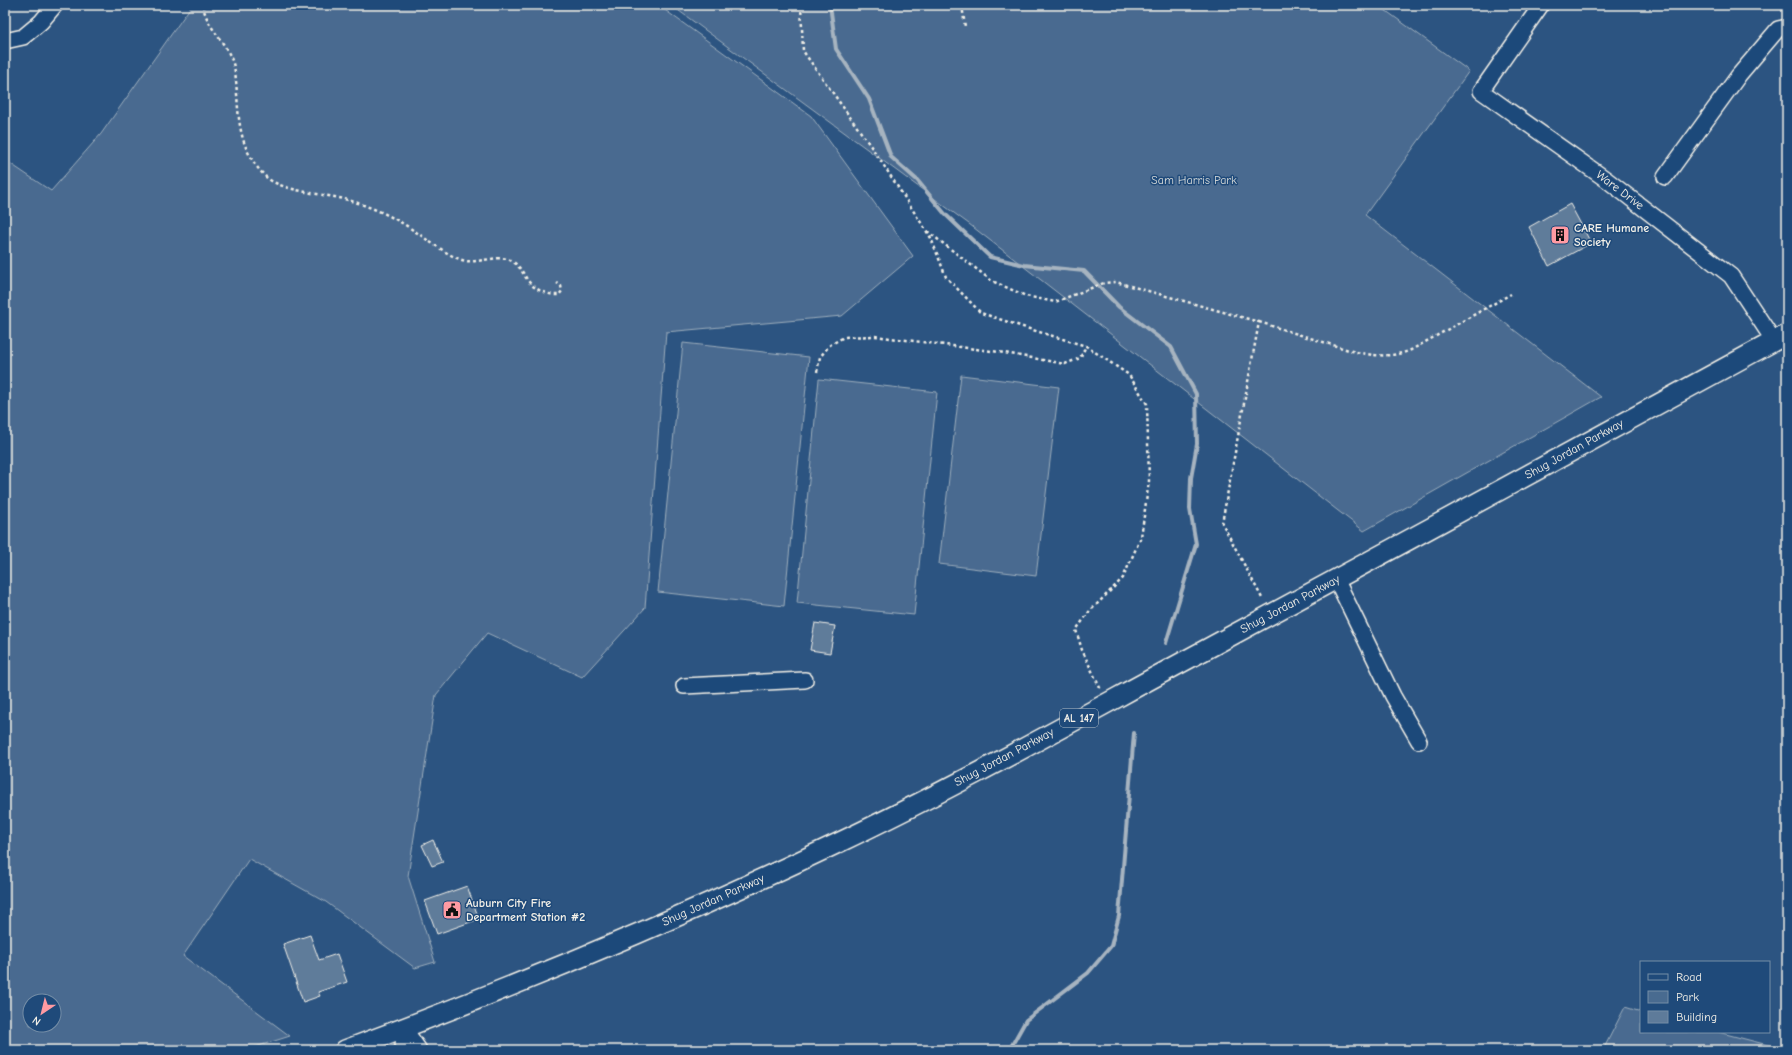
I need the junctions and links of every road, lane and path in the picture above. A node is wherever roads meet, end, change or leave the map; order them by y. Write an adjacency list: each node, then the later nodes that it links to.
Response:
1 (55, 5): 8 (street)
2 (203, 5): 11 (path)
3 (801, 5): 10 (path)
4 (962, 5): 6 (path)
5 (1541, 5): 14 (street, Ware Drive)
6 (965, 27)
7 (1787, 27): 9 (street)
8 (5, 41)
9 (1665, 177)
10 (925, 228): 13 (path); 15 (path)
11 (557, 283)
12 (1512, 294): 13 (path)
13 (1259, 322): 18 (path)
14 (1780, 337): 17 (main road, Shug Jordan Parkway / AL 147)
15 (1086, 346): 16 (path); 21 (path)
16 (817, 372)
17 (1336, 579): 18 (main road, Shug Jordan Parkway / AL 147); 22 (street)
18 (1270, 615): 21 (main road, Shug Jordan Parkway / AL 147)
19 (805, 680): 20 (street)
20 (684, 686)
21 (1107, 703): 23 (main road, Shug Jordan Parkway / AL 147)
22 (1419, 741)
23 (404, 1028): 24 (main road, Shug Jordan Parkway / AL 147); 25 (street); 26 (street)
24 (345, 1050)
25 (403, 1050)
26 (419, 1050)

